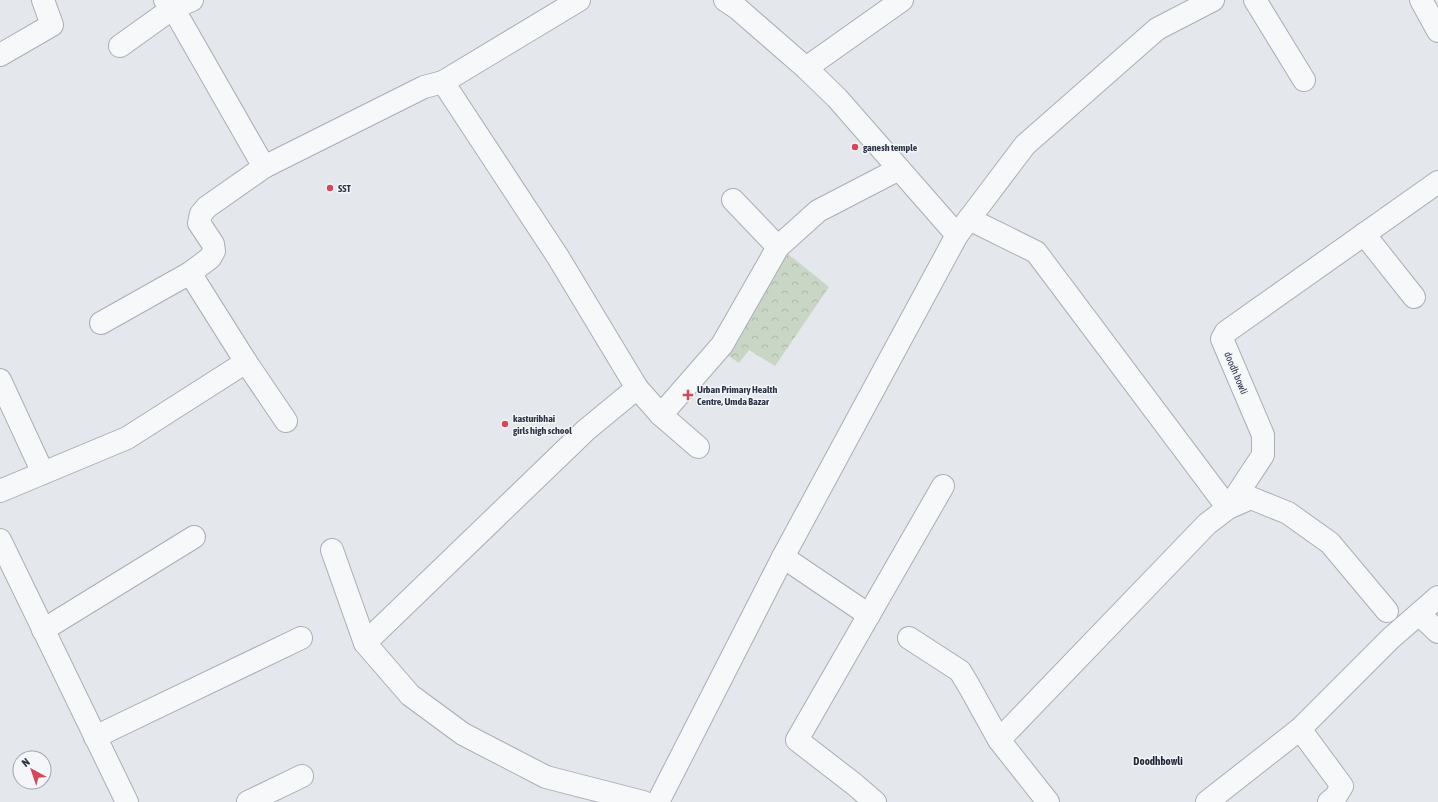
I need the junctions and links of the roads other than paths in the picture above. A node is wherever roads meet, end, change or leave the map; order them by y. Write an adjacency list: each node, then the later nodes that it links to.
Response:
1 (43, 0): 11 (street)
2 (579, 0): 14 (street)
3 (725, 0): 12 (street)
4 (902, 0): 12 (street)
5 (1212, 0): 19 (street)
6 (1255, 0): 13 (street)
7 (1421, 0): 9 (street)
8 (177, 3): 10 (street); 15 (street)
9 (1438, 31)
10 (120, 46)
11 (0, 55)
12 (806, 68): 16 (street)
13 (1304, 80)
14 (443, 82): 15 (street); 27 (street)
15 (264, 167): 22 (street)
16 (899, 170): 19 (street); 21 (street)
17 (1438, 182): 20 (street)
18 (733, 200): 21 (street)
19 (963, 227): 34 (street); 38 (street)
20 (1364, 234): 23 (street); 34 (street, doodh bowli)
21 (778, 247): 28 (street)
22 (190, 272): 24 (street); 25 (street)
23 (1414, 297)
24 (101, 323)
25 (246, 362): 29 (street); 31 (street)
26 (0, 380): 31 (street)
27 (637, 388): 28 (street); 47 (street)
28 (662, 415): 30 (street)
29 (286, 421)
30 (698, 447)
31 (43, 473): 33 (street)
32 (942, 486): 42 (street)
33 (0, 491)
34 (1228, 508): 40 (street); 50 (street)
35 (194, 537): 43 (street)
36 (0, 540): 43 (street)
37 (332, 550): 47 (street)
38 (783, 557): 42 (street); 55 (street)
39 (1438, 598): 41 (street)
40 (1388, 611)
41 (1419, 614): 44 (street); 48 (street)
42 (869, 615): 56 (street)
43 (44, 630): 49 (street)
44 (1438, 632)
45 (301, 638): 49 (street)
46 (908, 638): 50 (street)
47 (365, 643): 54 (street)
48 (1300, 729): 58 (street); 59 (street)
49 (95, 737): 52 (street)
50 (999, 740): 57 (street)
51 (302, 776): 53 (street)
52 (127, 802)
53 (248, 802)
54 (643, 802)
55 (658, 802)
56 (875, 802)
57 (1048, 802)
58 (1207, 802)
59 (1329, 802)

